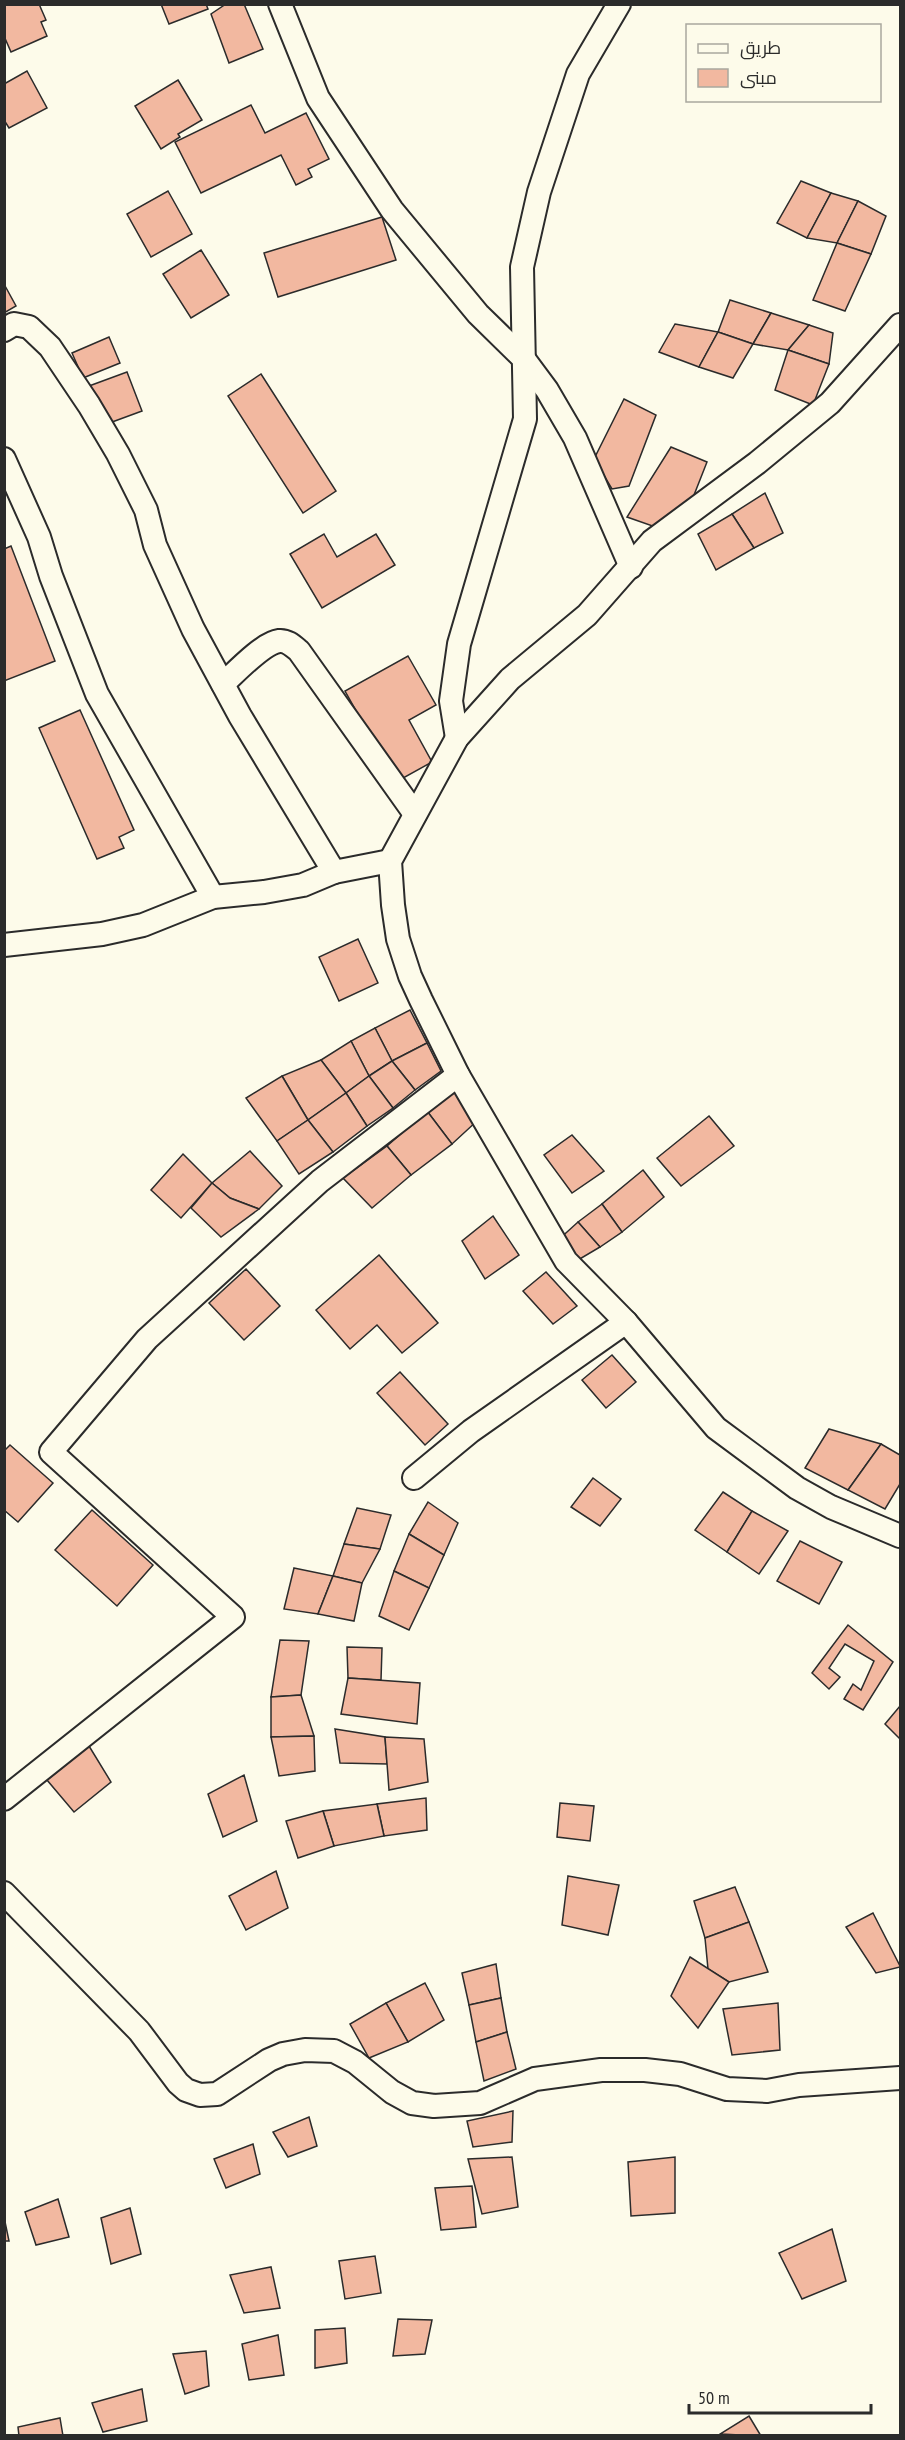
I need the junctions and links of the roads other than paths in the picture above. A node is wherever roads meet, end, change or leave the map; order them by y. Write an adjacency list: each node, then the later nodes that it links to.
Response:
1 (280, 4): 5 (street)
2 (619, 4): 5 (street)
3 (900, 325): 7 (street)
4 (4, 330): 8 (street)
5 (524, 359): 7 (street); 9 (street)
6 (4, 459): 13 (street)
7 (631, 567): 9 (street)
8 (223, 684): 10 (street); 12 (street)
9 (458, 738): 10 (street)
10 (415, 814): 11 (street)
11 (390, 861): 12 (street); 15 (street)
12 (334, 872): 13 (street)
13 (213, 897): 14 (street)
14 (4, 945)
15 (458, 1075): 16 (street); 19 (street)
16 (626, 1322): 17 (street); 18 (street)
17 (414, 1478)
18 (900, 1536)
19 (4, 1799)
20 (4, 1893): 21 (street)
21 (900, 2078)

